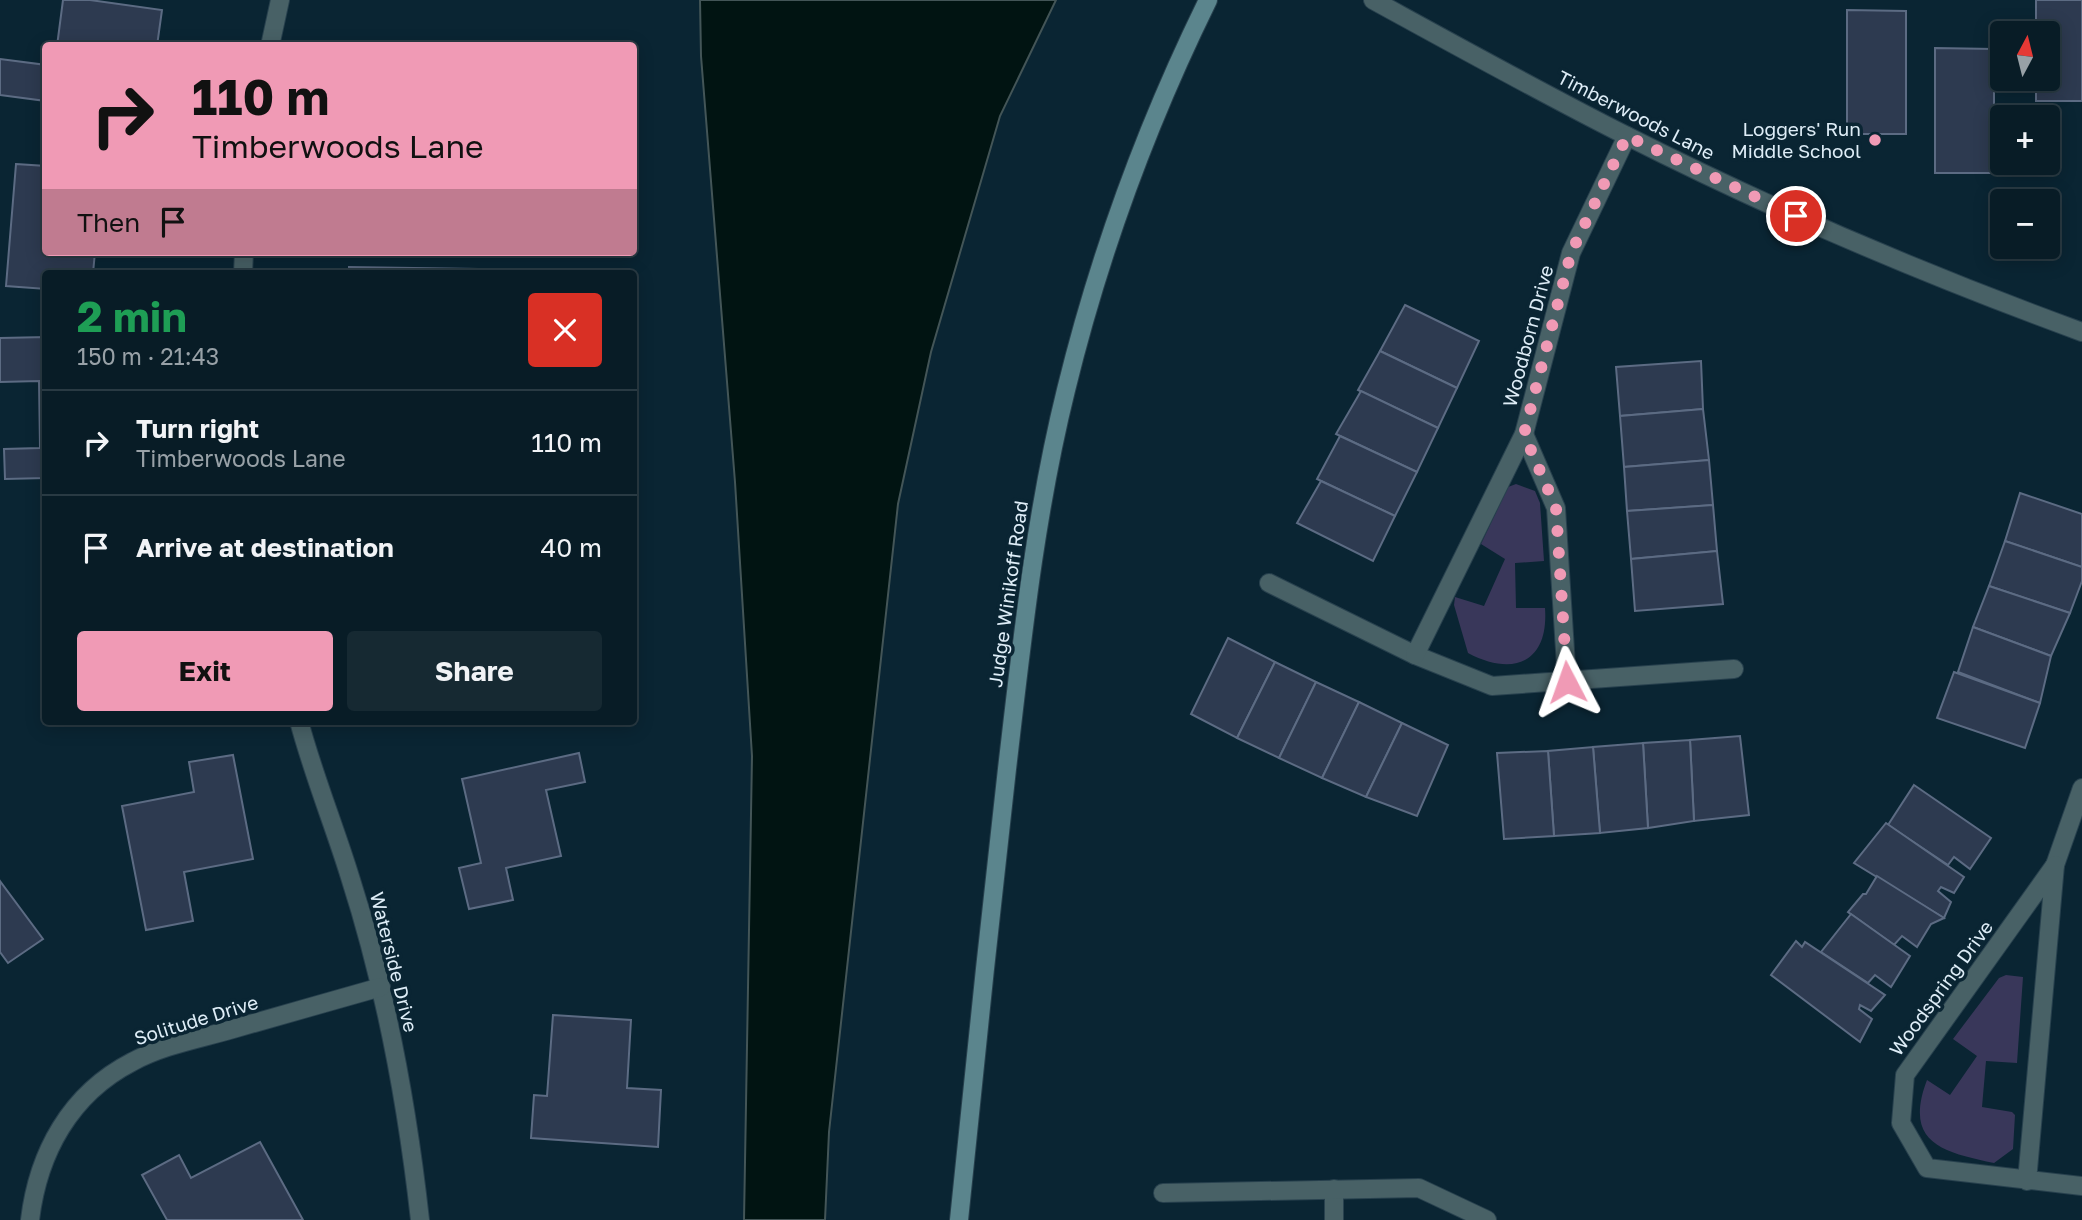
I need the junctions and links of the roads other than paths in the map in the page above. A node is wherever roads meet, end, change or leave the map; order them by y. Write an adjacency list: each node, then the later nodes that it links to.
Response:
1 (280, 0): 4 (street)
2 (1208, 0): 22 (street, Judge Winikoff Road)
3 (1373, 0): 5 (street, Timberwoods Lane)
4 (271, 42)
5 (1627, 136): 6 (street, Timberwoods Lane); 7 (street, Woodborn Drive)
6 (2082, 332)
7 (1524, 434): 9 (street, Woodborn Drive); 11 (street, Woodborn Drive)
8 (1269, 583): 9 (street)
9 (1415, 655): 11 (street)
10 (1734, 669): 11 (street)
11 (1567, 682)
12 (300, 725): 15 (street, Waterside Drive)
13 (2082, 788): 14 (street, Woodspring Drive)
14 (2055, 865): 16 (street, Woodspring Drive); 16 (street, Woodspring Drive)
15 (381, 987): 20 (street, Solitude Drive); 21 (street, Waterside Drive)
16 (2027, 1181): 17 (street, Woodspring Drive)
17 (2082, 1186)
18 (1334, 1189): 19 (street); 23 (street); 24 (street)
19 (1163, 1193)
20 (30, 1220)
21 (420, 1220)
22 (958, 1220)
23 (1334, 1220)
24 (1487, 1220)

